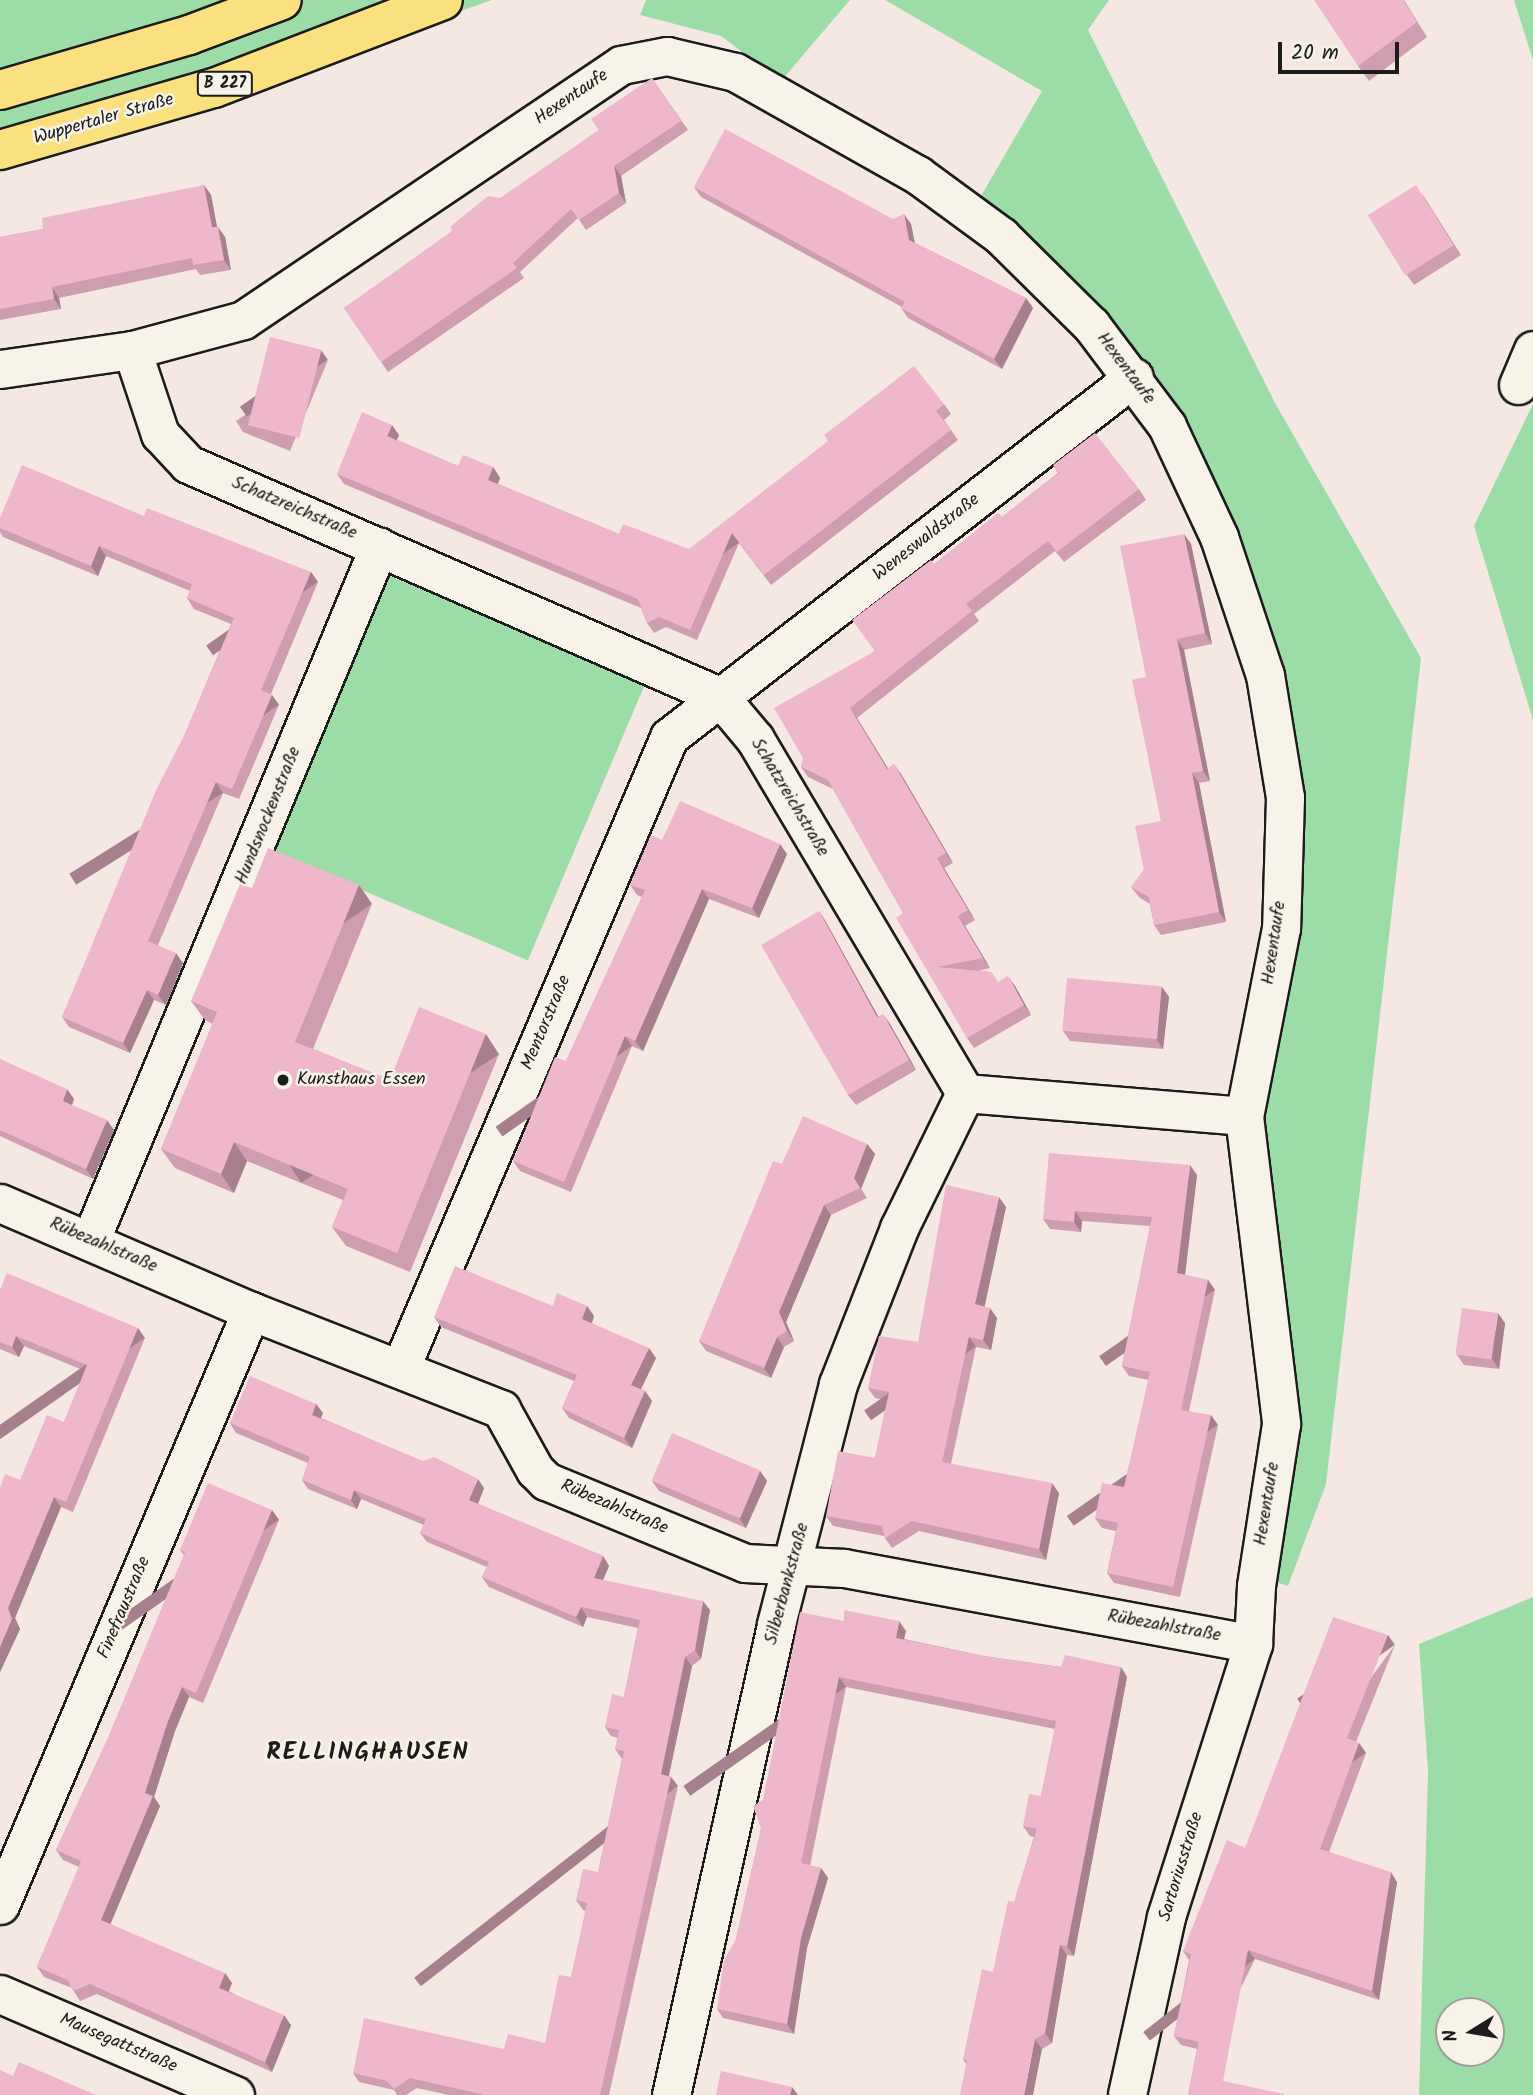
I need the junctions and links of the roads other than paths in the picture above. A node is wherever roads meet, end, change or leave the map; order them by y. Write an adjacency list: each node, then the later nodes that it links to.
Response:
1 (282, 0): 3 (main road)
2 (443, 0): 4 (main road, Wuppertaler Straße / B 227)
3 (0, 90)
4 (0, 150)
5 (132, 350): 7 (street, Hexentaufe); 8 (street, Hexentaufe); 10 (street, Schatzreichstraße)
6 (1533, 350): 9 (street)
7 (0, 369)
8 (1134, 377): 11 (street, Weneswaldstraße); 13 (street, Hexentaufe)
9 (1518, 384)
10 (379, 546): 11 (street, Schatzreichstraße); 15 (street, Hundsnockenstraße)
11 (719, 696): 12 (street, Schatzreichstraße); 17 (street, Mentorstraße)
12 (965, 1093): 13 (street); 18 (street, Silberbankstraße)
13 (1244, 1116): 19 (street, Hexentaufe)
14 (0, 1203): 15 (street, Rübezahlstraße)
15 (91, 1239): 16 (street, Rübezahlstraße)
16 (251, 1311): 17 (street, Rübezahlstraße); 20 (street, Finefraustraße)
17 (400, 1369): 18 (street, Rübezahlstraße)
18 (794, 1567): 19 (street, Rübezahlstraße); 23 (street, Silberbankstraße)
19 (1253, 1644): 24 (street, Sartoriusstraße)
20 (0, 1905)
21 (0, 1994): 22 (street, Mausegattstraße)
22 (235, 2095)
23 (671, 2095)
24 (1128, 2095)

